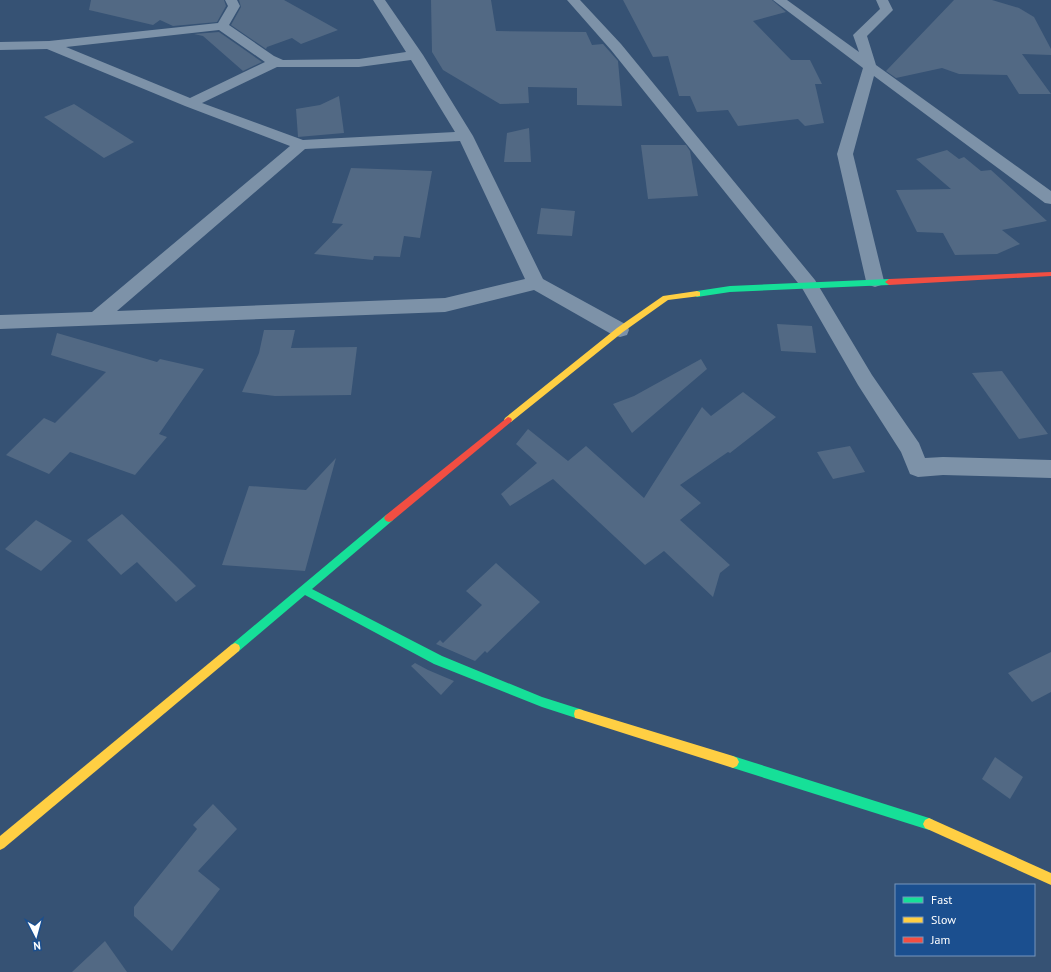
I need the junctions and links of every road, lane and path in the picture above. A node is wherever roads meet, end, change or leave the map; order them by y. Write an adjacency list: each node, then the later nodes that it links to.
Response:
1 (231, 0): 6 (street)
2 (379, 0): 9 (street)
3 (573, 0): 19 (street)
4 (779, 0): 11 (street)
5 (882, 0): 11 (street)
6 (222, 26): 7 (street); 10 (street)
7 (49, 45): 8 (street); 12 (street)
8 (0, 46)
9 (416, 55): 10 (street); 13 (street)
10 (275, 63): 12 (street)
11 (870, 66): 15 (street); 17 (street)
12 (190, 103): 14 (street)
13 (466, 136): 14 (street); 18 (street)
14 (301, 145): 20 (street)
15 (1051, 199)
16 (1051, 274): 17 (street)
17 (875, 281): 19 (street)
18 (536, 283): 20 (street); 22 (street)
19 (809, 284): 22 (street); 23 (street)
20 (97, 318): 21 (street)
21 (0, 322)
22 (620, 330): 24 (street)
23 (1051, 469)
24 (304, 590): 25 (street); 26 (street)
25 (0, 844)
26 (1051, 879)

